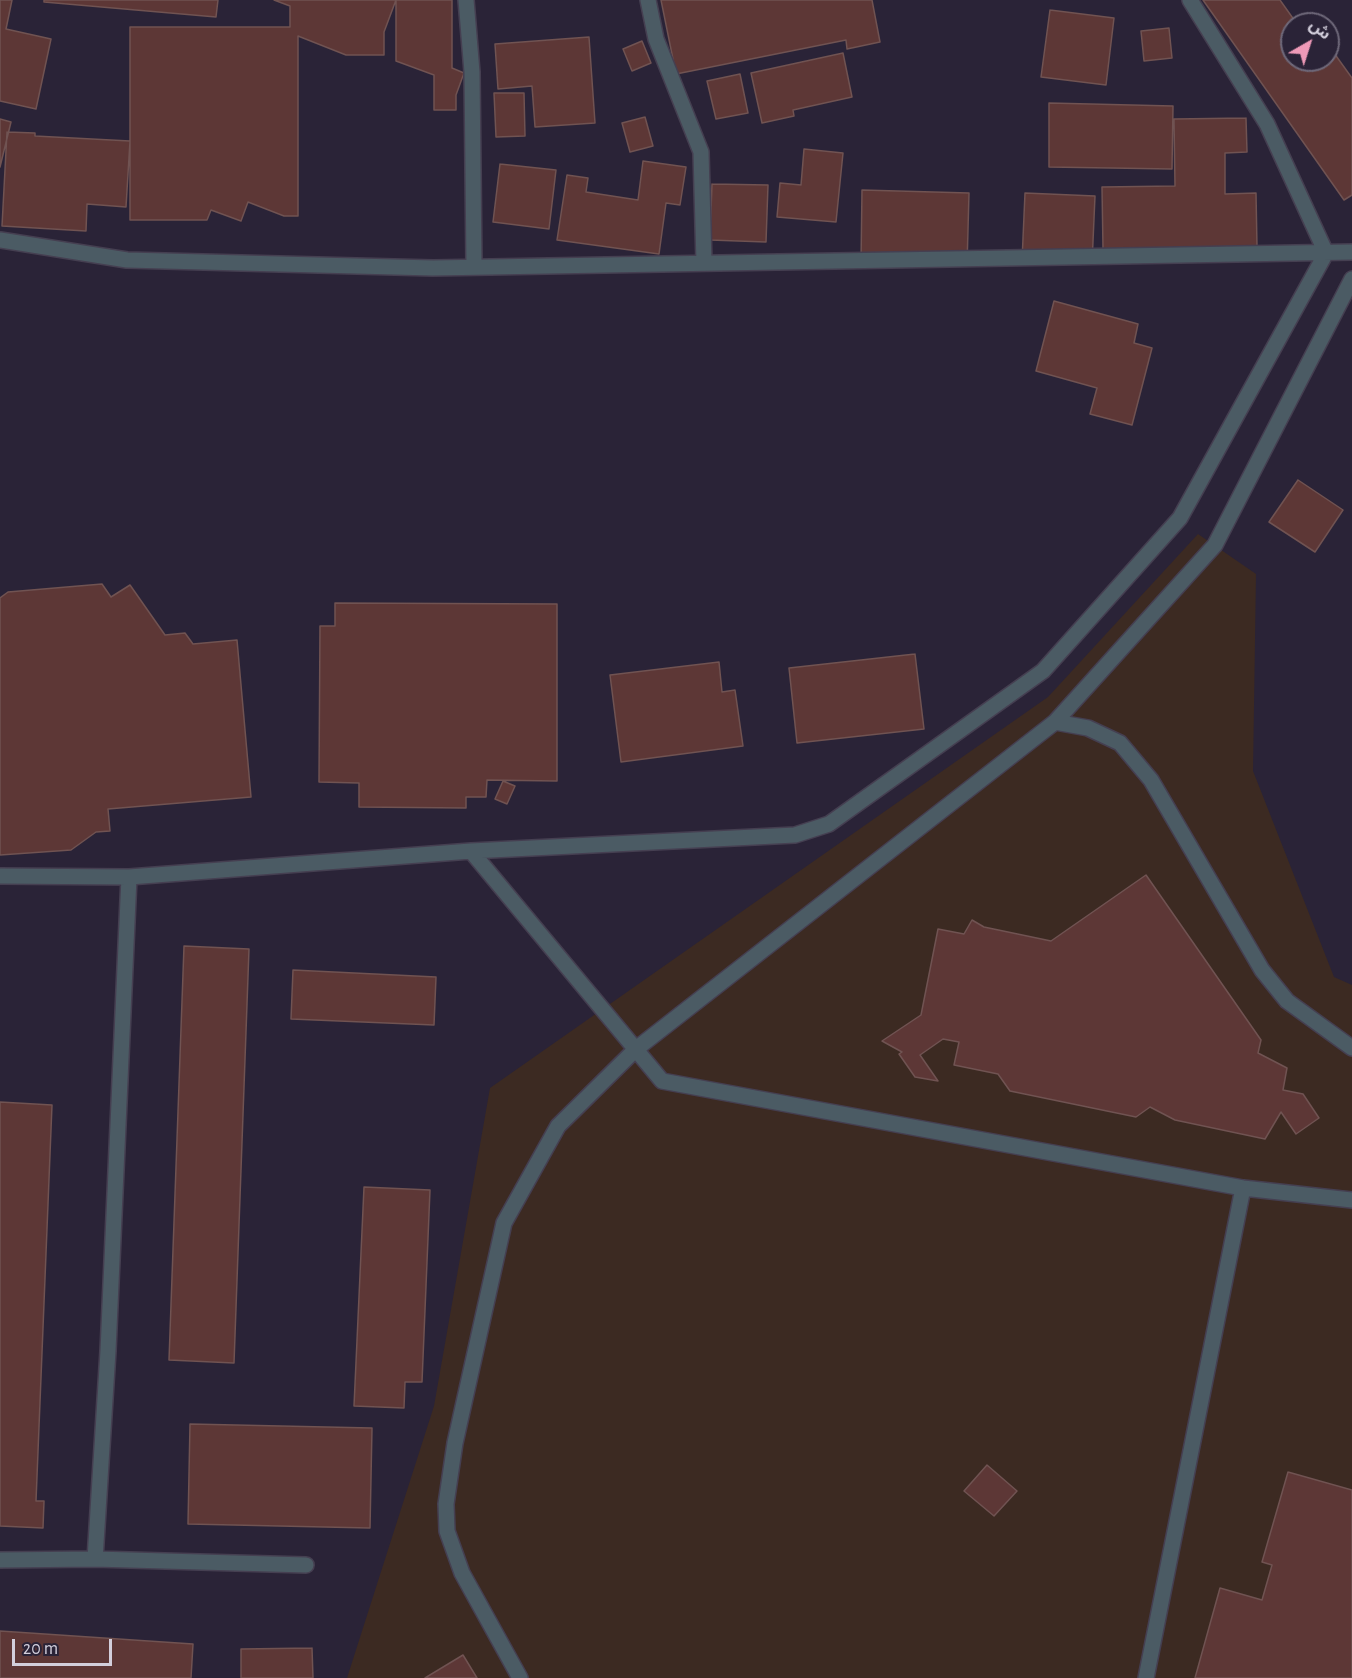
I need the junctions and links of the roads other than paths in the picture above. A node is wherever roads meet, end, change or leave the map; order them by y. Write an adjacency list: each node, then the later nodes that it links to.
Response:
1 (466, 0): 8 (street)
2 (648, 0): 7 (street)
3 (1190, 0): 6 (street)
4 (0, 240): 8 (street)
5 (1352, 252): 6 (street)
6 (1326, 253): 7 (street); 11 (street)
7 (704, 263): 8 (street)
8 (474, 267)
9 (1352, 279): 10 (street)
10 (1055, 722): 14 (street); 15 (street)
11 (471, 851): 13 (street); 15 (street)
12 (0, 876): 13 (street)
13 (129, 877): 18 (street)
14 (1352, 1048)
15 (636, 1049): 16 (street); 21 (street)
16 (1243, 1188): 17 (street); 22 (street)
17 (1352, 1200)
18 (96, 1559): 19 (street); 20 (street)
19 (0, 1560)
20 (306, 1565)
21 (520, 1678)
22 (1146, 1678)

